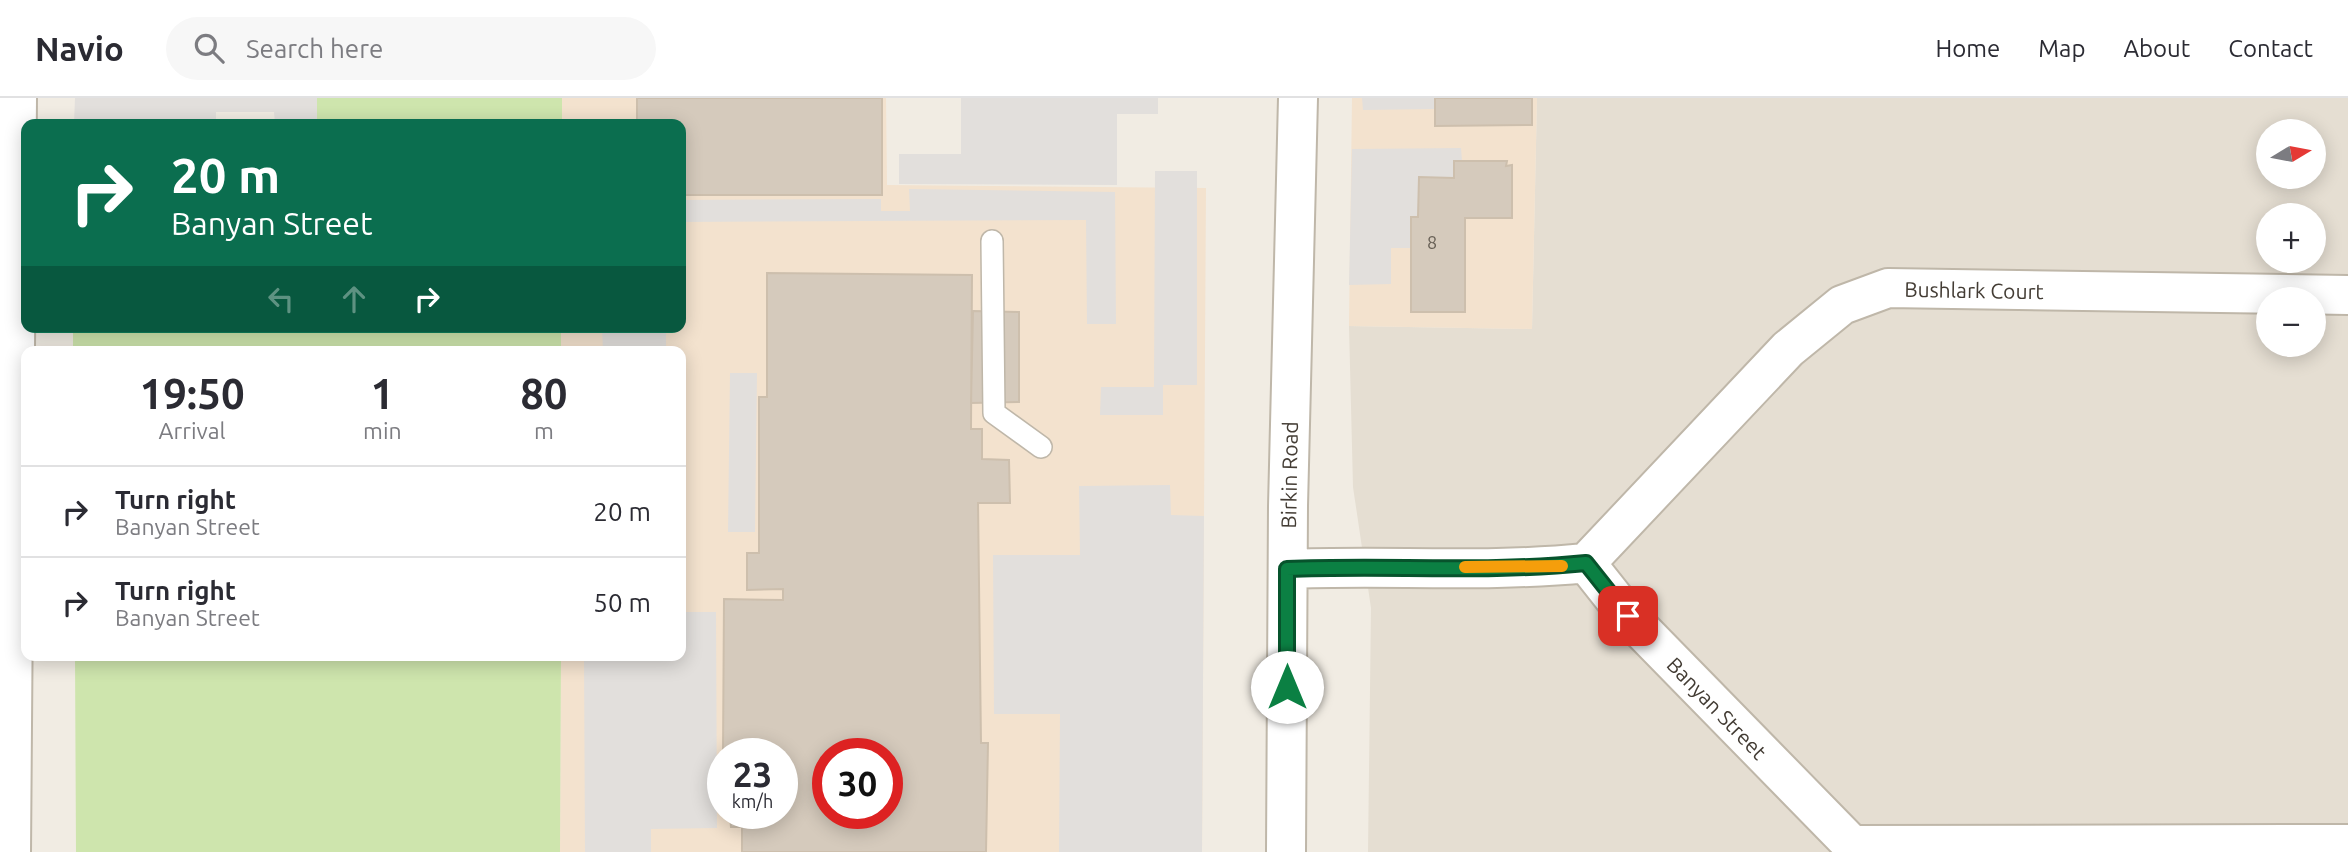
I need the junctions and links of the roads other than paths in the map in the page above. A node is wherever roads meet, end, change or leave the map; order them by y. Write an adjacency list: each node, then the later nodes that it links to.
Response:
1 (17, 98): 6 (street)
2 (1298, 98): 8 (street, Birkin Road)
3 (992, 241): 5 (lane)
4 (2348, 295): 7 (street, Bushlark Court)
5 (1041, 447)
6 (6, 480): 11 (street)
7 (1586, 563): 8 (street); 10 (street, Banyan Street)
8 (1287, 569): 12 (street, Birkin Road)
9 (2348, 844): 10 (street)
10 (1852, 848)
11 (11, 852)
12 (1286, 852)

